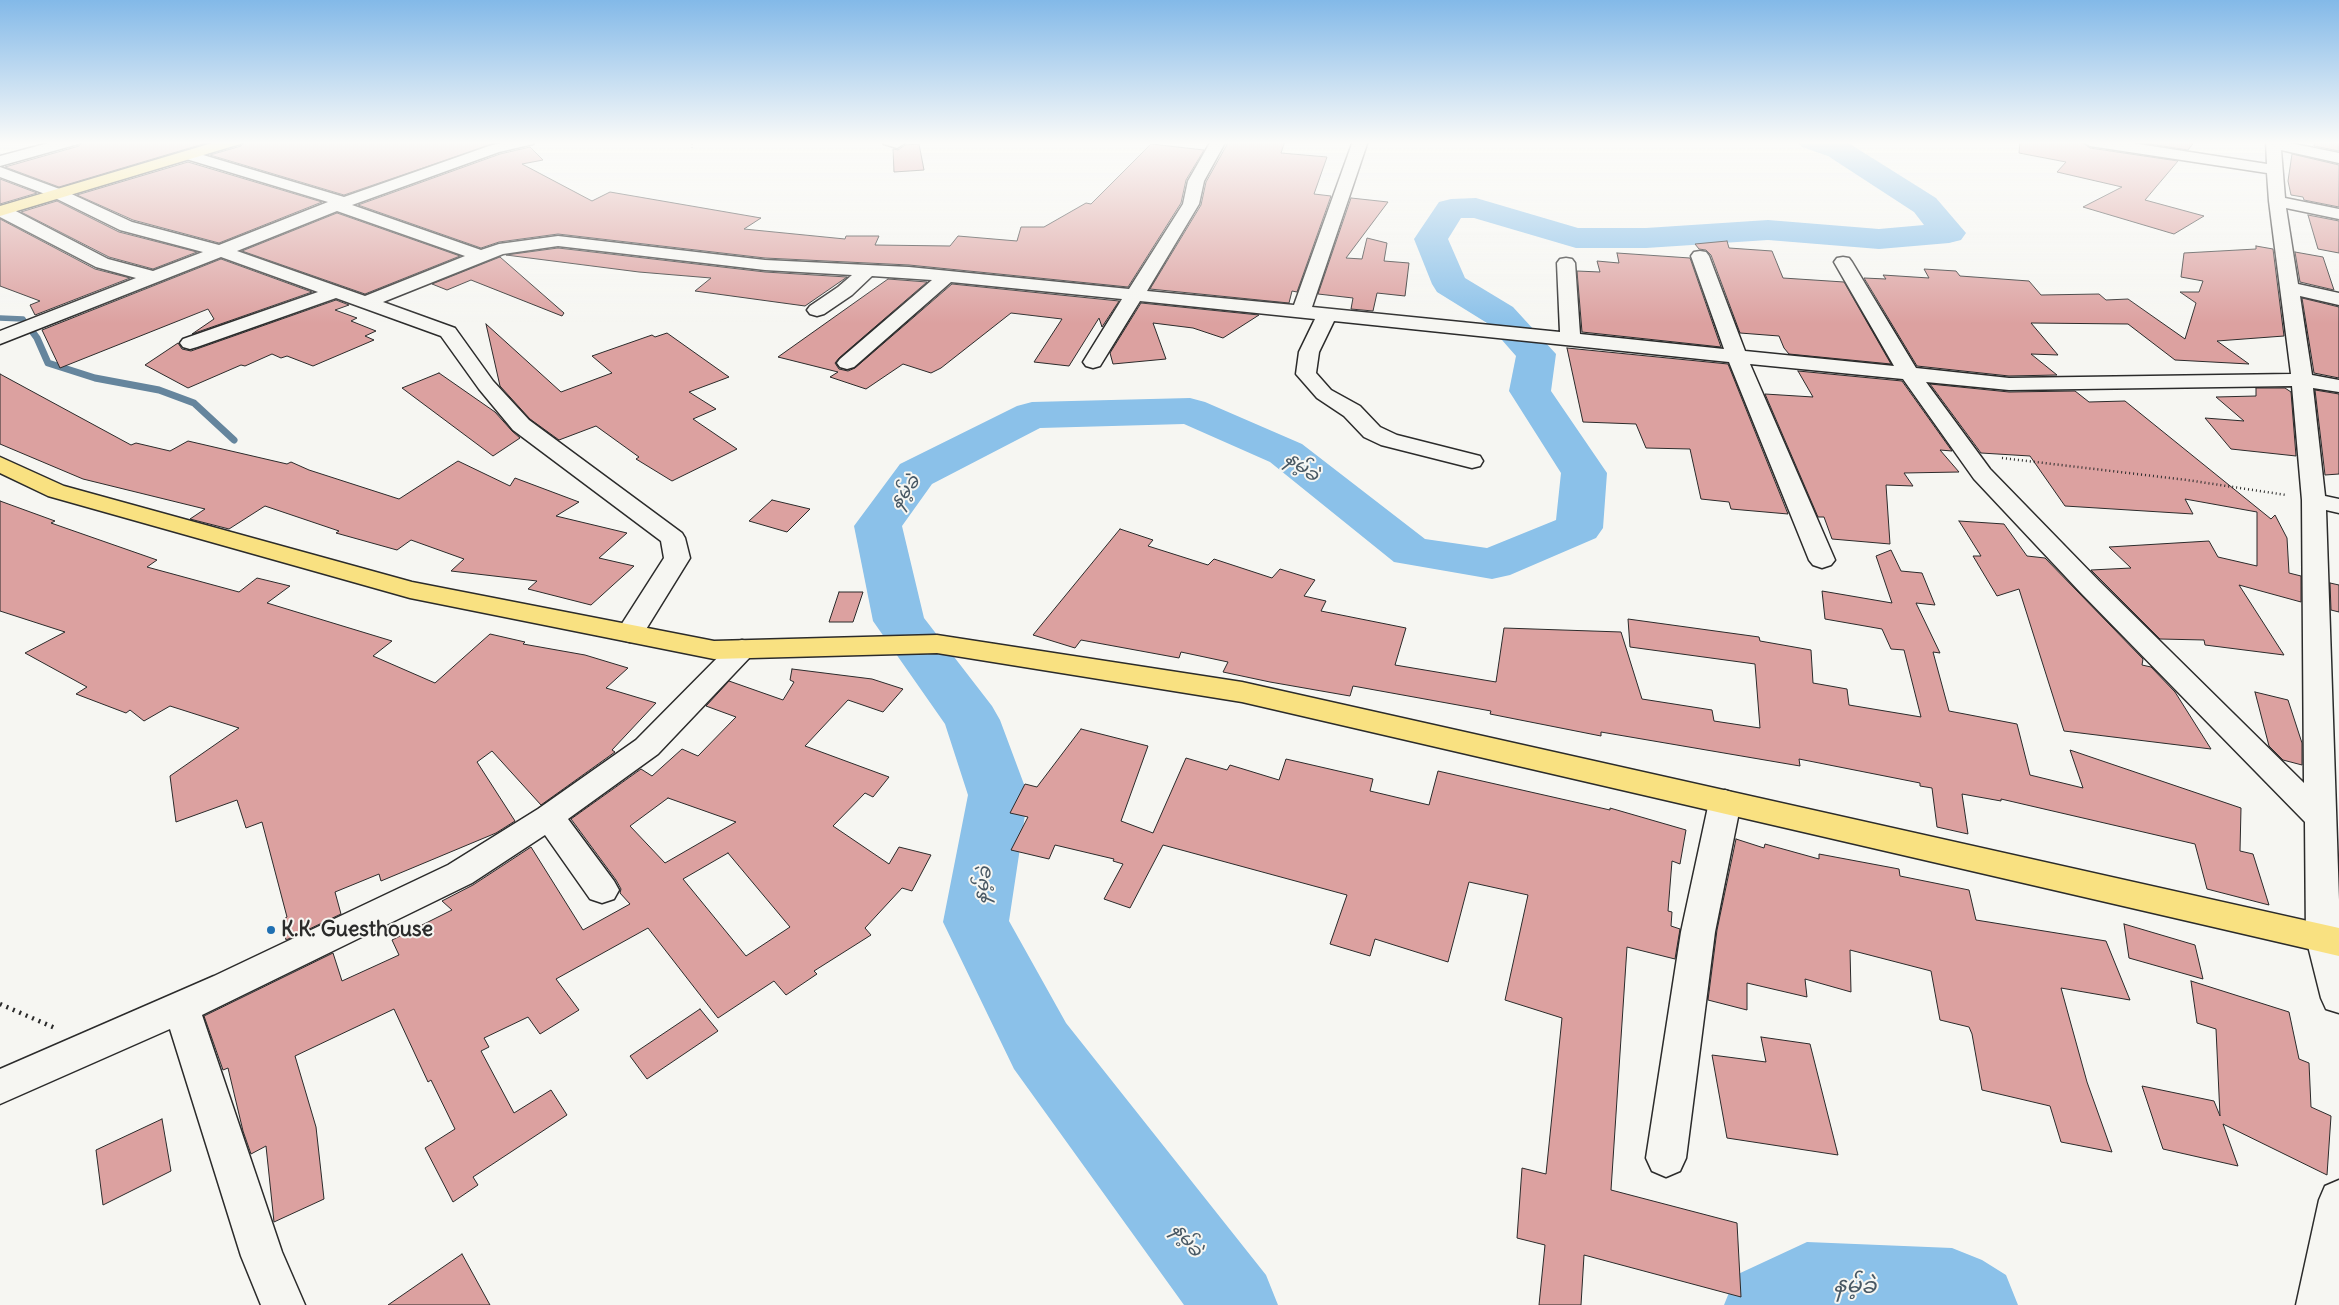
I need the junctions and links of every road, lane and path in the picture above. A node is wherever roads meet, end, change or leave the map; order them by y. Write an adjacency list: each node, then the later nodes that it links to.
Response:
1 (2277, 201): 22 (street)
2 (33, 202): 10 (main road)
3 (76, 202): 12 (street)
4 (333, 202): 9 (street)
5 (345, 202): 9 (street)
6 (1191, 202): 24 (street)
7 (1340, 202): 28 (street)
8 (2281, 202): 11 (street)
9 (340, 204): 12 (street); 13 (street)
10 (1, 211): 20 (street)
11 (2339, 214)
12 (221, 250): 20 (street); 23 (street)
13 (482, 256): 14 (street); 26 (street)
14 (692, 256): 18 (street); 19 (street)
15 (1700, 256): 33 (street)
16 (1843, 262): 36 (street)
17 (1566, 263): 31 (street)
18 (866, 270): 21 (street); 27 (street)
19 (670, 272)
20 (154, 276): 30 (street)
21 (947, 276): 24 (street); 35 (street)
22 (2289, 288): 25 (street); 37 (street)
23 (336, 292): 26 (street); 32 (street)
24 (1133, 295): 28 (street); 34 (street)
25 (2339, 299)
26 (364, 303): 46 (street)
27 (817, 310)
28 (1301, 312): 29 (street)
29 (1327, 315): 31 (street); 40 (street)
30 (4, 336)
31 (1570, 340): 33 (street)
32 (190, 344)
33 (1737, 356): 36 (street); 44 (street)
34 (1093, 362)
35 (847, 363)
36 (1908, 372): 37 (street); 39 (street)
37 (2302, 380): 38 (street); 42 (street)
38 (2339, 386)
39 (1967, 454): 42 (path); 51 (street)
40 (1472, 461)
41 (0, 464): 46 (main road)
42 (2314, 500): 43 (street); 45 (street)
43 (2339, 506)
44 (1822, 560)
45 (2327, 576): 48 (street)
46 (630, 633): 47 (main road)
47 (742, 649): 49 (main road); 50 (street)
48 (2328, 708): 51 (street)
49 (1726, 802): 53 (main road); 59 (street)
50 (549, 817): 52 (street); 56 (street)
51 (2320, 818): 53 (street)
52 (602, 890)
53 (2331, 940): 54 (street)
54 (2339, 998)
55 (0, 1004): 57 (path)
56 (180, 1007): 57 (street); 61 (street)
57 (94, 1046): 58 (street)
58 (0, 1087)
59 (1666, 1158)
60 (2339, 1200): 62 (street)
61 (283, 1305)
62 (2318, 1305)

